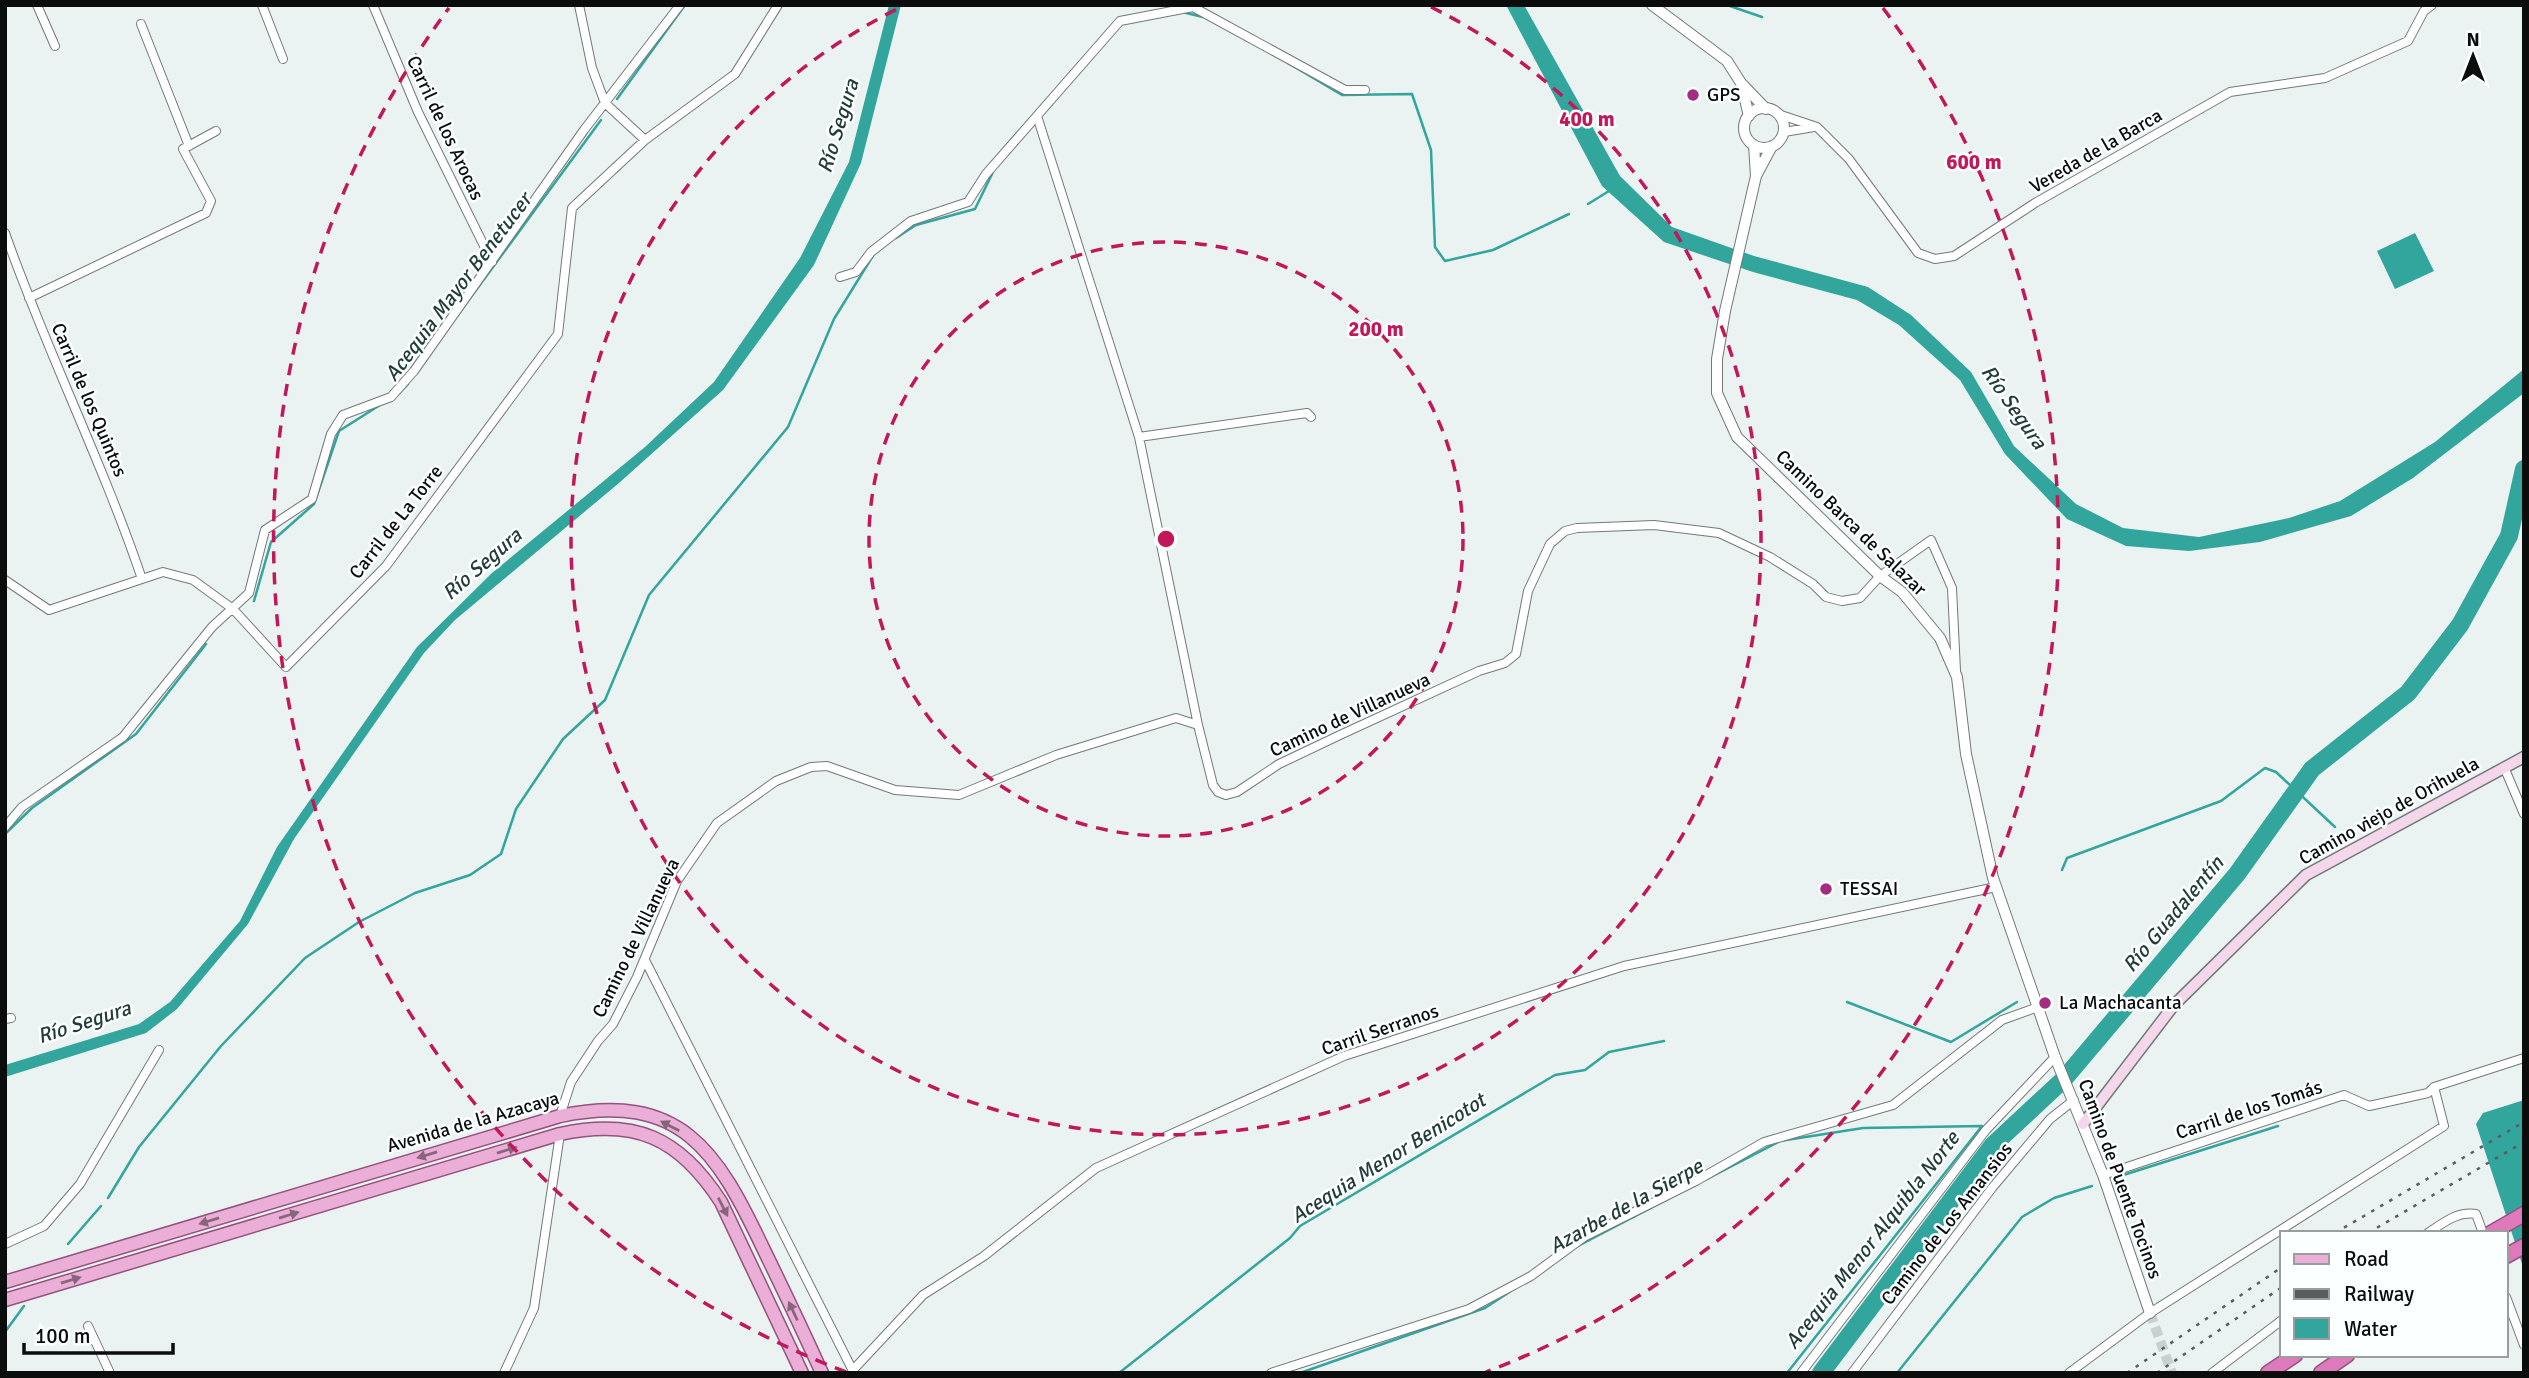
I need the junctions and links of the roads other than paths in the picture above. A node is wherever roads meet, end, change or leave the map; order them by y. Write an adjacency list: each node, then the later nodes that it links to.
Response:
1 (37, 5): 10 (street)
2 (262, 5): 11 (street)
3 (373, 5): 28 (street, Carril de los Arocas)
4 (579, 5): 14 (street)
5 (680, 5): 14 (street)
6 (778, 5): 22 (street)
7 (1652, 5): 12 (street)
8 (2432, 5): 19 (street, Vereda de la Barca)
9 (141, 24): 24 (street)
10 (55, 46)
11 (283, 59)
12 (1741, 83): 15 (street); 18 (street)
13 (1365, 90): 17 (street)
14 (605, 103): 22 (street); 28 (street)
15 (1766, 109): 16 (street); 18 (street)
16 (1778, 114): 19 (street); 21 (street)
17 (1037, 116): 29 (street); 32 (street)
18 (1749, 116): 23 (street)
19 (1817, 127): 21 (street)
20 (216, 131): 24 (street)
21 (1784, 132): 25 (street)
22 (645, 140): 36 (street, Carril de La Torre)
23 (1754, 145): 25 (street); 26 (street, Camino Barca de Salazar)
24 (189, 146): 30 (street)
25 (1772, 146): 26 (street, Camino Barca de Salazar)
26 (1756, 176): 33 (street, Camino Barca de Salazar)
27 (5, 233): 30 (street, Carril de los Quintos)
28 (492, 262): 36 (street)
29 (840, 277)
30 (29, 298): 34 (street, Carril de los Quintos)
31 (1311, 417): 32 (street)
32 (1139, 437): 38 (street)
33 (1880, 576): 37 (street, Camino Barca de Salazar); 37 (street, Camino de Villanueva); 38 (street, Camino de Villanueva)
34 (142, 579): 35 (street, Carril de La Torre); 36 (street, Carril de La Torre)
35 (5, 580)
36 (233, 609): 42 (street)
37 (1956, 675): 43 (street, Camino Barca de Salazar)
38 (1198, 725): 44 (street, Camino de Villanueva)
39 (2524, 757): 40 (main road, Camino viejo de Orihuela)
40 (2504, 766): 41 (street); 52 (main road, Camino viejo de Orihuela)
41 (2524, 814)
42 (5, 827)
43 (1996, 887): 45 (street, Camino Barca de Salazar); 71 (street, Carril Serranos)
44 (645, 960): 51 (street, Camino de Villanueva); 71 (street)
45 (2038, 1007): 47 (street, Camino Barca de Salazar); 76 (street)
46 (159, 1050): 59 (street)
47 (2055, 1057): 50 (street, Camino de Puente Tocinos); 77 (street)
48 (2524, 1058): 49 (street, Carril de los Tomás)
49 (2434, 1087): 54 (street, Carril de los Tomás); 65 (street)
50 (2074, 1100): 52 (street, Camino de Puente Tocinos); 78 (street, Camino de Los Amansios)
51 (559, 1116): 62 (main road, Avenida de la Azacaya, one-way to 62); 75 (main road, Avenida de la Azacaya, one-way to 51)
52 (2083, 1124): 54 (street, Camino de Puente Tocinos)
53 (560, 1134): 63 (main road, Avenida de la Azacaya, one-way to 53); 73 (street); 74 (main road, Avenida de la Azacaya, one-way to 74)
54 (2103, 1175): 65 (street, Camino de Puente Tocinos)
55 (2524, 1214): 58 (highway)
56 (2432, 1231): 57 (street)
57 (2482, 1231)
58 (2494, 1231)
59 (5, 1244)
60 (2524, 1246): 61 (highway)
61 (2508, 1255)
62 (5, 1282)
63 (5, 1300)
64 (2508, 1302): 68 (street)
65 (2151, 1313): 79 (street)
66 (2280, 1322): 80 (street)
67 (88, 1326): 72 (street)
68 (2524, 1345)
69 (2292, 1357): 81 (highway)
70 (2344, 1357): 82 (highway)
71 (854, 1371)
72 (110, 1373)
73 (504, 1373)
74 (802, 1373)
75 (822, 1373)
76 (1271, 1373)
77 (1801, 1373)
78 (1852, 1373)
79 (2069, 1373)
80 (2212, 1373)
81 (2268, 1373)
82 (2321, 1373)

